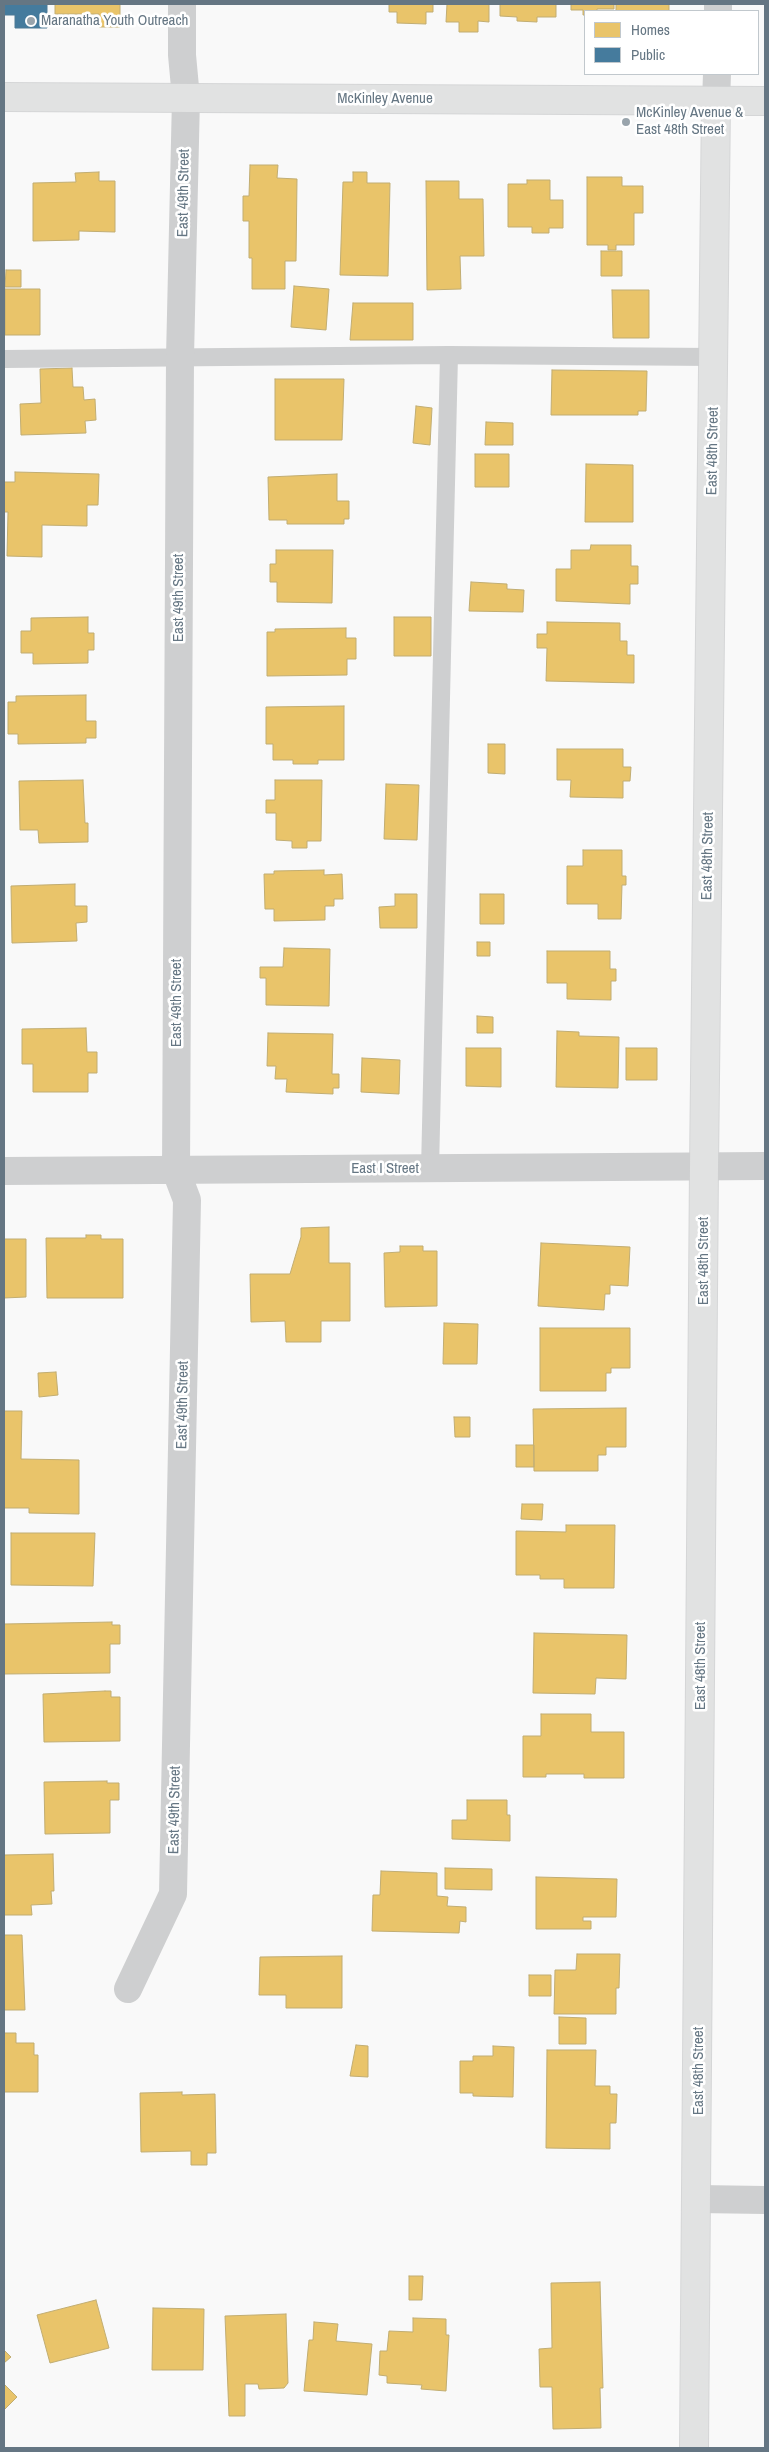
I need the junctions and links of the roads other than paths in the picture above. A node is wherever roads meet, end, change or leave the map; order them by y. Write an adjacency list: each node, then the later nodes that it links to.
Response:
1 (182, 4): 4 (street, East 49th Street)
2 (717, 75): 6 (street, East 48th Street)
3 (4, 97): 4 (street, McKinley Avenue)
4 (186, 98): 6 (street, McKinley Avenue); 8 (street, East 49th Street)
5 (765, 101): 6 (street, McKinley Avenue)
6 (716, 102): 9 (street, East 48th Street)
7 (449, 355): 8 (lane); 9 (lane); 13 (lane)
8 (180, 357): 10 (lane); 15 (street, East 49th Street)
9 (714, 357): 11 (street, East 48th Street)
10 (4, 359)
11 (704, 1166): 12 (street, East I Street); 13 (street, East I Street); 17 (street, East 48th Street)
12 (765, 1166)
13 (430, 1169): 15 (street, East I Street)
14 (4, 1171): 15 (street, East I Street)
15 (176, 1171): 16 (street, East 49th Street)
16 (128, 1989)
17 (698, 2199): 18 (street); 19 (street, East 48th Street)
18 (765, 2200)
19 (694, 2448)

